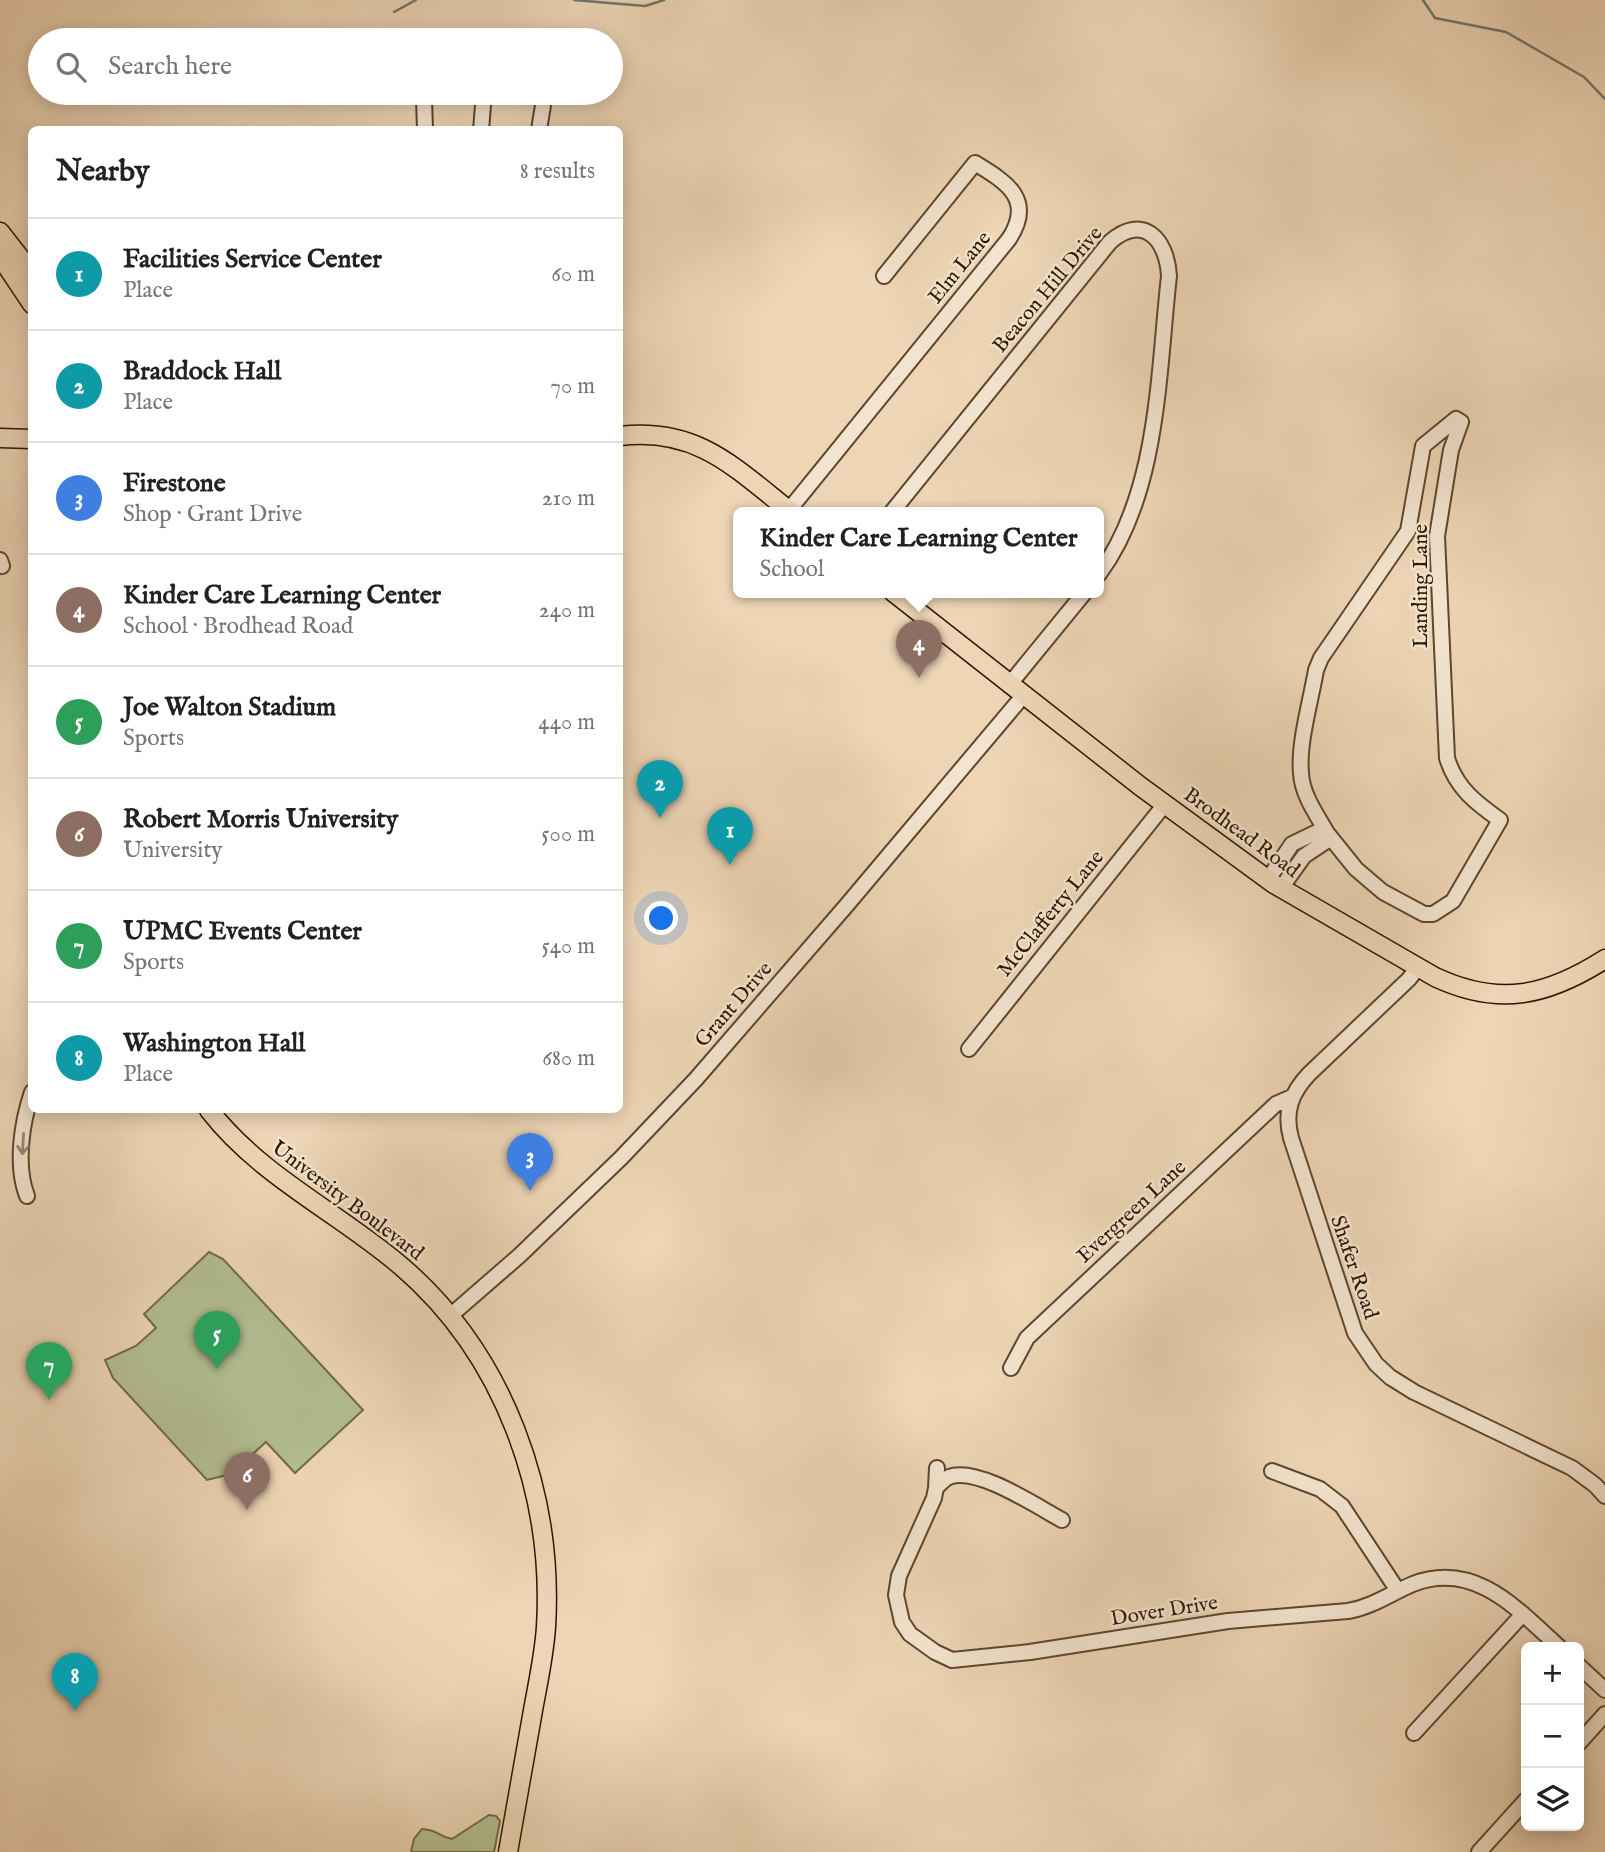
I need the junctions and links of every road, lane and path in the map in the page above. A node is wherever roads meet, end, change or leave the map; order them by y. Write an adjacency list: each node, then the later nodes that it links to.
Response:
1 (424, 105): 4 (street)
2 (483, 105): 5 (street)
3 (543, 105): 6 (street)
4 (425, 126)
5 (481, 126)
6 (540, 126)
7 (0, 232): 9 (main road)
8 (0, 256): 11 (main road)
9 (28, 268)
10 (884, 276): 16 (street, Elm Lane)
11 (28, 298)
12 (623, 436): 15 (main road)
13 (0, 438): 14 (main road)
14 (28, 438)
15 (785, 507)
16 (793, 507)
17 (896, 507): 18 (street, Beacon Hill Drive)
18 (1104, 565)
19 (900, 598): 21 (main road, Brodhead Road)
20 (1082, 598): 21 (street)
21 (1016, 690): 22 (main road, Brodhead Road); 33 (street, Grant Drive)
22 (1165, 804): 24 (main road, Brodhead Road); 27 (street, McClafferty Lane)
23 (1327, 833): 23 (street, Landing Lane); 24 (street)
24 (1274, 884): 26 (main road, Brodhead Road)
25 (1605, 960): 26 (main road, Brodhead Road)
26 (1418, 967): 28 (street)
27 (969, 1049)
28 (1292, 1097): 34 (street, Evergreen Lane); 38 (street, Shafer Road)
29 (28, 1110): 32 (street, one-way to 32)
30 (212, 1113): 33 (main road, University Boulevard)
31 (226, 1113): 33 (main road, University Boulevard)
32 (27, 1196)
33 (454, 1312): 49 (main road, University Boulevard); 50 (main road, University Boulevard)
34 (1011, 1368)
35 (936, 1468): 37 (street)
36 (1272, 1471): 40 (street)
37 (936, 1488): 39 (street); 40 (street, Dover Drive)
38 (1605, 1496)
39 (1062, 1520)
40 (1398, 1591): 41 (street, Dover Drive)
41 (1522, 1614): 42 (street, Dover Drive); 46 (street)
42 (1553, 1642)
43 (1584, 1670): 44 (street)
44 (1604, 1688)
45 (1605, 1714): 47 (street)
46 (1414, 1733)
47 (1584, 1737)
48 (1521, 1806): 51 (street)
49 (508, 1852)
50 (520, 1852)
51 (1479, 1852)

